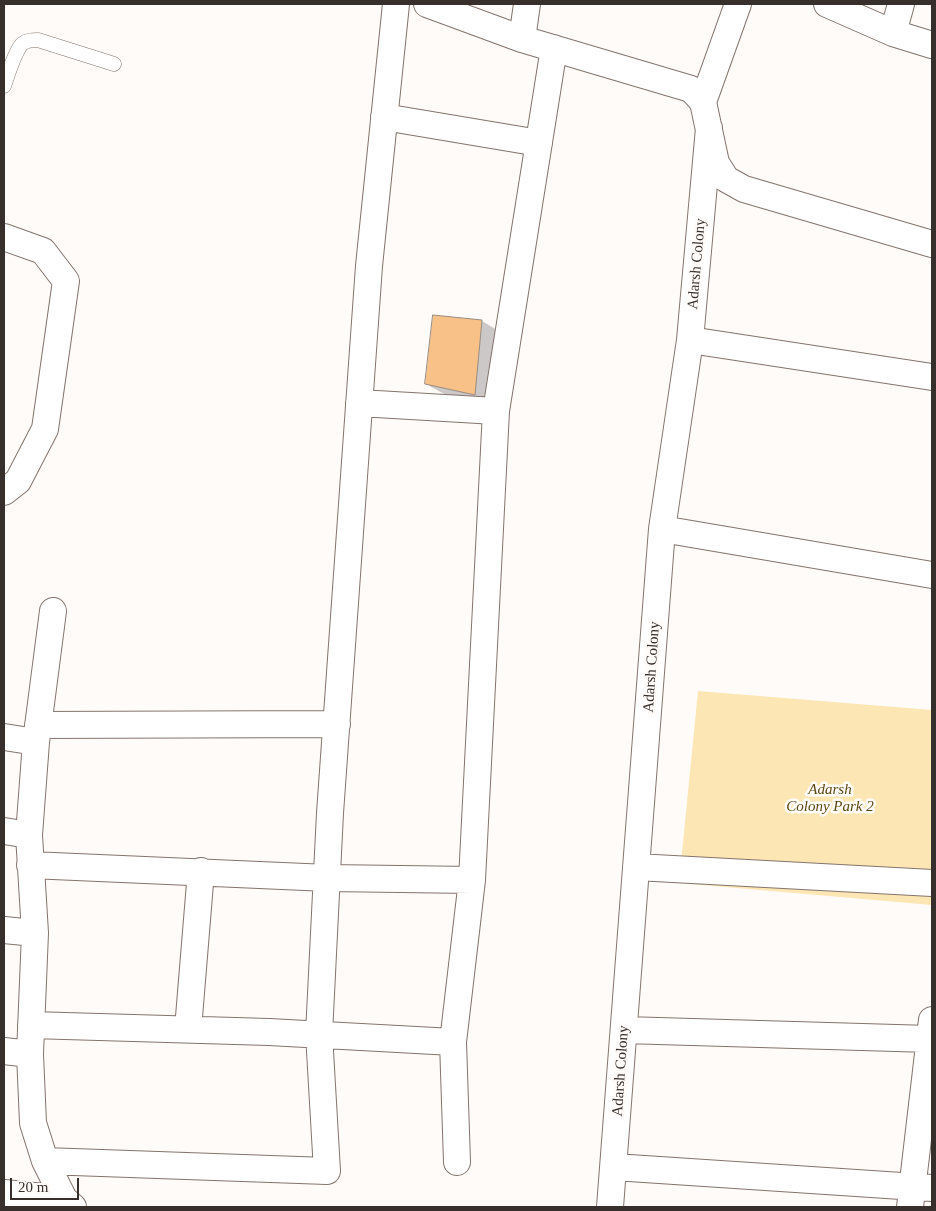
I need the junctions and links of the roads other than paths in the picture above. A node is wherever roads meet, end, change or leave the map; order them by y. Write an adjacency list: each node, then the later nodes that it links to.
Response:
1 (396, 4): 14 (street)
2 (427, 4): 8 (street)
3 (527, 4): 8 (street)
4 (738, 4): 13 (street)
5 (827, 4): 7 (street)
6 (901, 4): 7 (street)
7 (893, 33): 9 (street)
8 (522, 39): 10 (street)
9 (932, 45)
10 (554, 48): 13 (street); 16 (street)
11 (114, 64): 12 (lane)
12 (4, 86)
13 (704, 102): 15 (street)
14 (384, 117): 16 (street); 21 (street)
15 (709, 128): 18 (street); 19 (street, Adarsh Colony)
16 (539, 142): 22 (street)
17 (4, 237): 23 (street)
18 (932, 244)
19 (690, 340): 20 (street); 24 (street, Adarsh Colony)
20 (932, 377)
21 (359, 403): 22 (street); 27 (street)
22 (496, 411): 35 (street)
23 (4, 492)
24 (662, 529): 25 (street); 32 (street, Adarsh Colony)
25 (932, 575)
26 (53, 610): 28 (street)
27 (337, 724): 28 (street); 34 (street)
28 (37, 733): 29 (street); 30 (street)
29 (4, 737)
30 (16, 833): 31 (street)
31 (30, 865): 33 (street); 38 (street)
32 (636, 867): 36 (street); 42 (street, Adarsh Colony)
33 (201, 872): 34 (street); 40 (street)
34 (328, 878): 35 (street); 43 (street)
35 (472, 880): 44 (street)
36 (932, 883)
37 (4, 930): 38 (street)
38 (34, 933): 39 (street)
39 (31, 1025): 40 (street); 46 (street)
40 (188, 1029): 43 (street)
41 (931, 1029): 42 (street); 51 (street)
42 (624, 1030): 49 (street, Adarsh Colony)
43 (319, 1034): 44 (street); 47 (street)
44 (453, 1042): 48 (street)
45 (4, 1052): 46 (street)
46 (30, 1054): 47 (street)
47 (45, 1161): 52 (street)
48 (457, 1162)
49 (614, 1167): 51 (street); 53 (street, Adarsh Colony)
50 (4, 1193): 52 (street)
51 (918, 1194)
52 (69, 1203)
53 (610, 1207)

